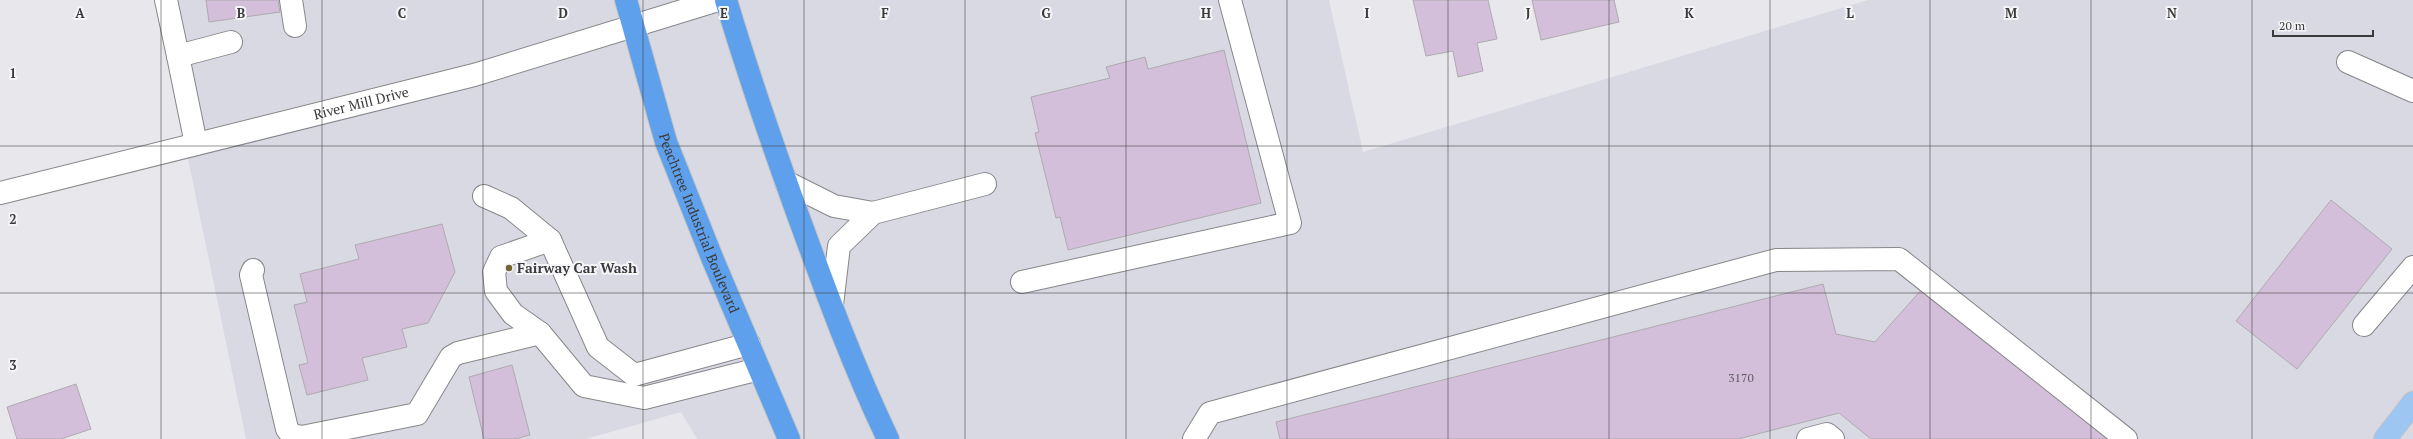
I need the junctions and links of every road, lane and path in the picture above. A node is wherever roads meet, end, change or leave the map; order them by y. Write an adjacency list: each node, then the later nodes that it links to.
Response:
1 (166, 0): 10 (street)
2 (291, 0): 7 (street)
3 (626, 0): 8 (highway, Peachtree Industrial Boulevard)
4 (718, 0): 8 (street, River Mill Drive)
5 (726, 0): 14 (highway)
6 (1230, 0): 22 (street)
7 (295, 26)
8 (633, 26): 13 (street, River Mill Drive); 26 (highway, Peachtree Industrial Boulevard)
9 (231, 42): 10 (street)
10 (178, 56): 13 (street)
11 (2348, 62): 12 (street)
12 (2413, 91)
13 (196, 144): 16 (street, River Mill Drive)
14 (786, 182): 18 (street); 23 (highway)
15 (985, 184): 18 (street)
16 (0, 192)
17 (484, 196): 19 (street)
18 (873, 213): 23 (street)
19 (550, 240): 25 (street); 26 (street)
20 (2413, 267): 24 (street)
21 (252, 272): 25 (street)
22 (1022, 282)
23 (832, 305): 30 (highway)
24 (2364, 325)
25 (540, 333): 27 (street)
26 (748, 344): 27 (highway, Peachtree Industrial Boulevard)
27 (759, 369): 29 (highway, Peachtree Industrial Boulevard)
28 (2410, 413): 35 (main road)
29 (789, 439)
30 (888, 439)
31 (1194, 439): 34 (street)
32 (1808, 439): 33 (street)
33 (1833, 439)
34 (2126, 439)
35 (2384, 439)

